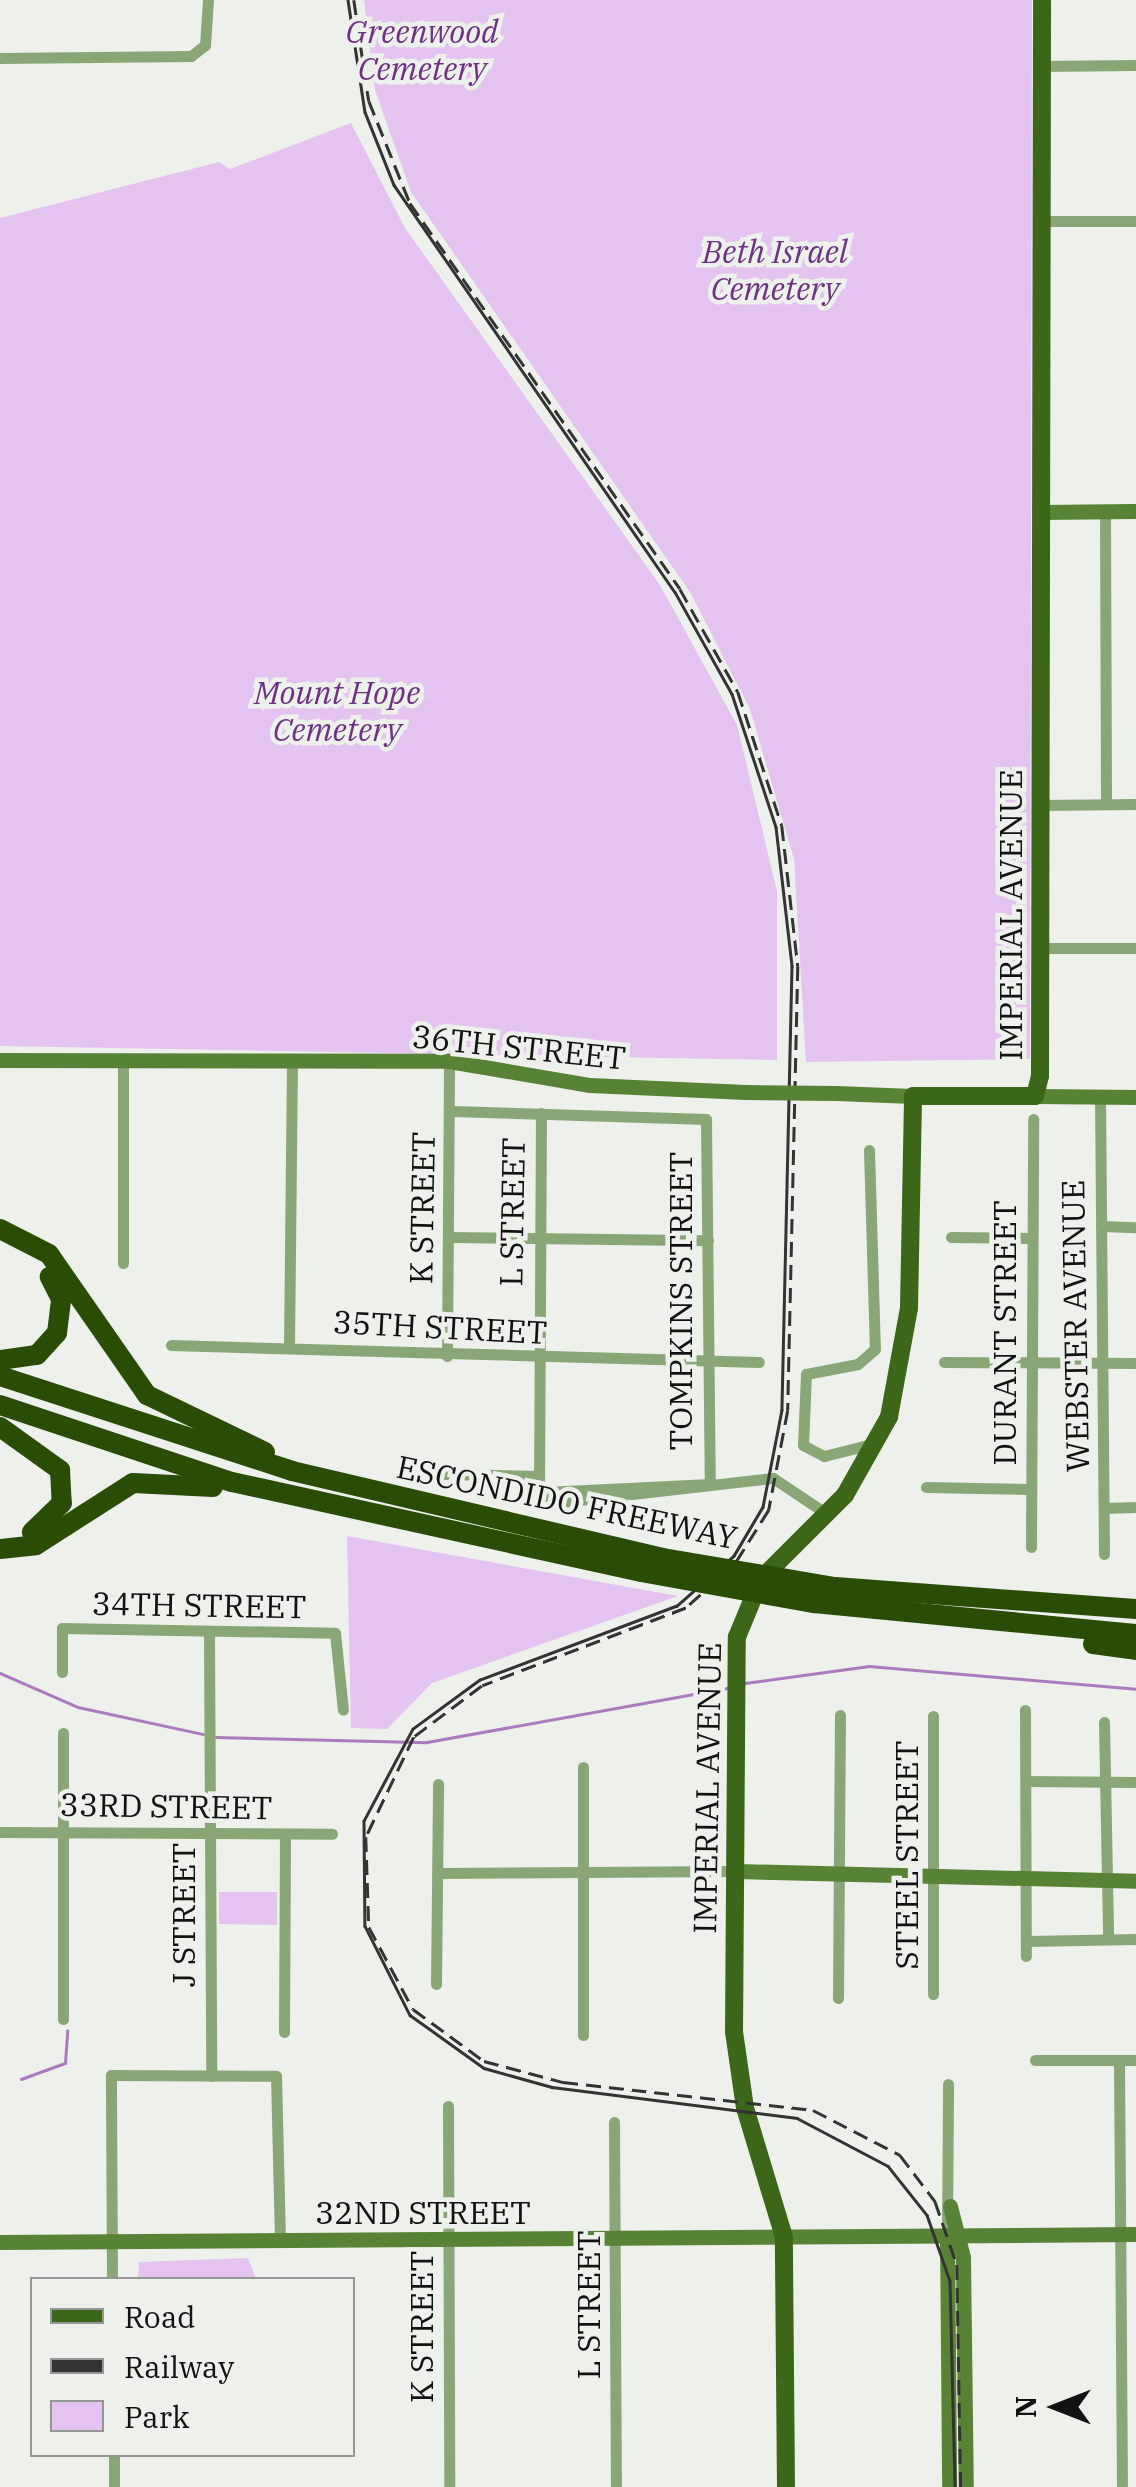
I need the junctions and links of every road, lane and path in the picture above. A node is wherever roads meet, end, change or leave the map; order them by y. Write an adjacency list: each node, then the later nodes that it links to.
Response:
1 (208, 0): 3 (street)
2 (1042, 0): 5 (main road, IMPERIAL AVENUE)
3 (0, 58)
4 (1136, 65): 5 (street)
5 (1040, 66): 6 (main road, IMPERIAL AVENUE)
6 (1038, 220): 7 (street); 10 (main road, IMPERIAL AVENUE)
7 (1136, 221)
8 (1105, 511): 9 (main road); 10 (main road); 11 (street)
9 (1136, 511)
10 (1038, 512): 13 (main road, IMPERIAL AVENUE)
11 (1106, 804): 12 (street); 13 (street)
12 (1136, 804)
13 (1042, 805): 14 (main road, IMPERIAL AVENUE)
14 (1041, 948): 15 (street); 21 (main road, IMPERIAL AVENUE)
15 (1136, 948)
16 (0, 1060): 19 (main road, 36TH STREET)
17 (292, 1061): 18 (main road, 36TH STREET); 19 (main road, 36TH STREET); 40 (street)
18 (449, 1061): 20 (main road, 36TH STREET, bridge); 24 (street, K STREET)
19 (123, 1062): 38 (street)
20 (913, 1096): 21 (main road, IMPERIAL AVENUE); 53 (main road, IMPERIAL AVENUE)
21 (1034, 1096): 23 (main road)
22 (1136, 1097): 23 (main road)
23 (1100, 1098): 29 (street, WEBSTER AVENUE)
24 (452, 1110): 25 (street, 36TH STREET); 33 (street, K STREET)
25 (541, 1112): 26 (street, 36TH STREET); 32 (street, L STREET)
26 (706, 1119): 36 (street, TOMPKINS STREET)
27 (1033, 1119): 35 (street, DURANT STREET)
28 (868, 1150): 53 (street)
29 (1100, 1226): 30 (street); 49 (street, WEBSTER AVENUE)
30 (1136, 1227)
31 (0, 1230): 56 (highway)
32 (540, 1236): 33 (street); 36 (street); 43 (street, L STREET)
33 (450, 1237): 41 (street, K STREET)
34 (951, 1237): 35 (street)
35 (1031, 1238): 47 (street, DURANT STREET)
36 (708, 1240): 44 (street, TOMPKINS STREET)
37 (0, 1244): 42 (highway)
38 (122, 1263)
39 (170, 1345): 40 (street, 35TH STREET)
40 (289, 1347): 41 (street, 35TH STREET)
41 (447, 1356): 43 (street, 35TH STREET)
42 (0, 1360)
43 (538, 1361): 44 (street, 35TH STREET); 55 (street, L STREET)
44 (707, 1362): 45 (street, 35TH STREET); 58 (street, TOMPKINS STREET)
45 (759, 1362)
46 (944, 1362): 47 (street)
47 (1032, 1362): 49 (street); 60 (street, DURANT STREET)
48 (1136, 1362): 49 (street)
49 (1101, 1363): 62 (street, WEBSTER AVENUE)
50 (0, 1376): 56 (highway, ESCONDIDO FREEWAY)
51 (0, 1405): 57 (highway, ESCONDIDO FREEWAY)
52 (0, 1427): 64 (highway)
53 (880, 1442): 63 (main road, IMPERIAL AVENUE)
54 (444, 1474): 55 (street)
55 (537, 1476): 58 (street, L STREET)
56 (331, 1481): 68 (highway, ESCONDIDO FREEWAY, bridge)
57 (232, 1482): 66 (highway); 69 (highway, ESCONDIDO FREEWAY, bridge)
58 (710, 1484): 63 (street)
59 (926, 1487): 60 (street)
60 (1030, 1489): 65 (street, DURANT STREET)
61 (1136, 1507): 62 (street)
62 (1104, 1508): 67 (street, WEBSTER AVENUE)
63 (826, 1514): 90 (main road, IMPERIAL AVENUE)
64 (0, 1535)
65 (1030, 1547)
66 (0, 1549)
67 (1104, 1554)
68 (1136, 1610)
69 (1038, 1629): 70 (highway, ESCONDIDO FREEWAY); 72 (highway)
70 (1136, 1634)
71 (209, 1635): 73 (street, 34TH STREET); 74 (street, 34TH STREET); 87 (street, J STREET)
72 (1136, 1650)
73 (62, 1672)
74 (343, 1710)
75 (1025, 1710): 81 (street)
76 (840, 1715): 93 (street)
77 (933, 1716): 94 (street, STEEL STREET)
78 (1104, 1722): 82 (street)
79 (63, 1733): 86 (street)
80 (583, 1767): 92 (street)
81 (1026, 1781): 82 (street); 97 (street)
82 (1106, 1781): 83 (street); 95 (street)
83 (1136, 1782)
84 (438, 1784): 91 (street)
85 (0, 1832): 86 (street, 33RD STREET)
86 (62, 1832): 87 (street, 33RD STREET); 105 (street)
87 (210, 1834): 88 (street, 33RD STREET); 111 (street, J STREET)
88 (285, 1834): 89 (street, 33RD STREET); 106 (street)
89 (332, 1834)
90 (736, 1872): 92 (street); 93 (main road); 119 (main road, IMPERIAL AVENUE)
91 (439, 1873): 92 (street); 102 (street)
92 (584, 1873): 107 (street)
93 (842, 1877): 94 (main road); 104 (street)
94 (933, 1879): 97 (main road); 103 (street, STEEL STREET)
95 (1106, 1881): 96 (main road); 97 (main road); 98 (street)
96 (1136, 1881)
97 (1026, 1882): 100 (street)
98 (1108, 1939): 99 (street); 100 (street)
99 (1136, 1939)
100 (1026, 1941): 101 (street)
101 (1026, 1956)
102 (436, 1984)
103 (933, 1994)
104 (838, 1998)
105 (63, 2019)
106 (284, 2032)
107 (583, 2035)
108 (1034, 2060): 109 (street)
109 (1119, 2060): 110 (street); 116 (street)
110 (1136, 2060)
111 (211, 2076): 121 (street); 122 (street)
112 (948, 2084): 115 (street)
113 (448, 2106): 120 (street, K STREET)
114 (614, 2122): 118 (street, L STREET)
115 (950, 2206): 117 (main road)
116 (1128, 2234): 117 (main road, 32ND STREET); 132 (street)
117 (952, 2237): 119 (main road, 32ND STREET); 130 (main road); 131 (main road)
118 (615, 2238): 119 (main road, 32ND STREET); 120 (main road, 32ND STREET); 128 (street, L STREET)
119 (784, 2238): 129 (main road, IMPERIAL AVENUE)
120 (448, 2239): 121 (main road, 32ND STREET); 127 (street, K STREET)
121 (280, 2240): 122 (main road, 32ND STREET)
122 (112, 2241): 123 (main road, 32ND STREET); 124 (street)
123 (0, 2242)
124 (112, 2277)
125 (114, 2457): 126 (street)
126 (114, 2487)
127 (449, 2487)
128 (616, 2487)
129 (786, 2487)
130 (948, 2487)
131 (966, 2487)
132 (1122, 2487)

